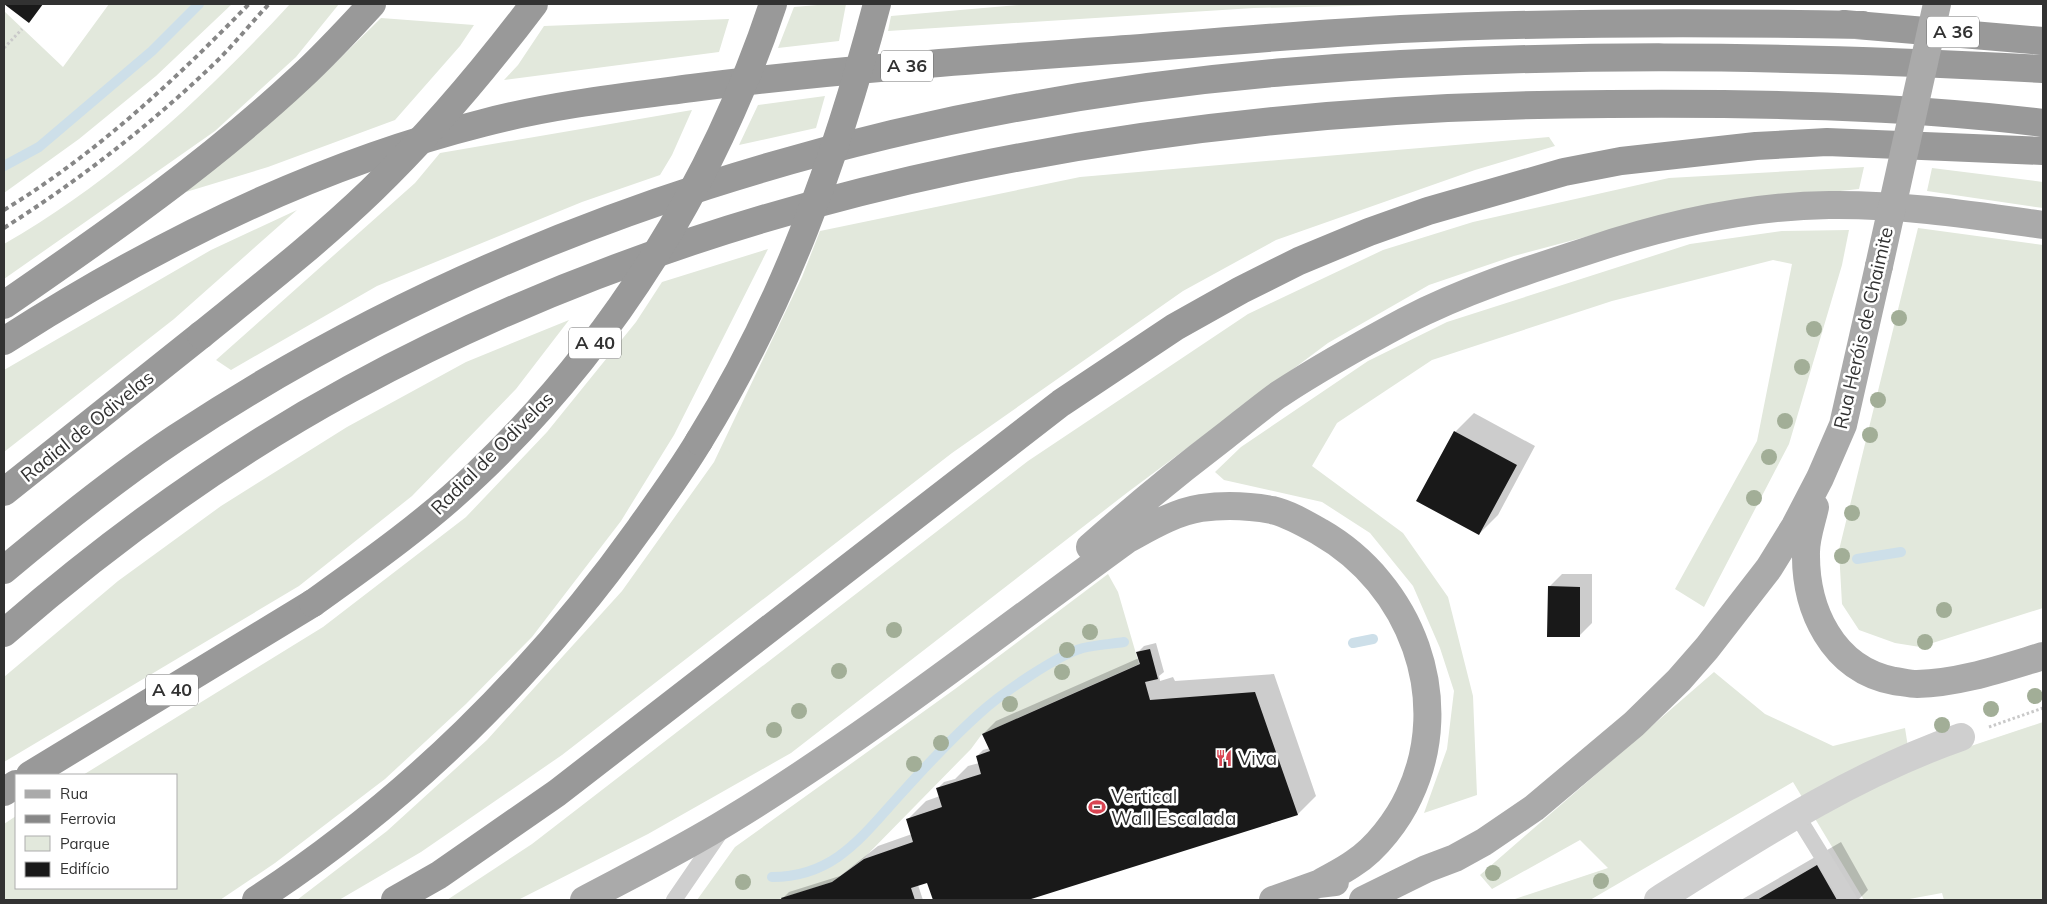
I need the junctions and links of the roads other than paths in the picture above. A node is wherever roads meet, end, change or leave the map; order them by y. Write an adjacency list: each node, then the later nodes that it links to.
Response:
1 (372, 4): 13 (highway)
2 (534, 4): 15 (highway, Radial de Odivelas, bridge)
3 (774, 4): 24 (highway, Radial de Odivelas / A 40, bridge)
4 (877, 4): 31 (highway, bridge)
5 (1601, 4): 7 (highway)
6 (1937, 4): 16 (main road, Rua Heróis de Chaimite, bridge)
7 (1863, 25): 8 (highway, A 36); 14 (highway, A 36)
8 (2043, 41)
9 (2043, 69): 19 (highway)
10 (2043, 123): 20 (highway)
11 (2043, 151): 32 (highway)
12 (2043, 225): 22 (main road)
13 (4, 306)
14 (4, 341)
15 (121, 397): 17 (highway); 18 (highway, Radial de Odivelas)
16 (1820, 478): 21 (main road); 29 (main road, Rua Heróis de Chaimite)
17 (4, 479)
18 (4, 492)
19 (4, 570)
20 (4, 633)
21 (2043, 656)
22 (955, 664): 28 (main road); 30 (main road)
23 (1961, 737): 27 (street)
24 (32, 774)
25 (15, 785): 26 (highway)
26 (4, 792)
27 (1796, 814): 37 (street); 38 (lane)
28 (729, 821): 33 (main road); 34 (lane)
29 (1426, 869): 30 (main road); 36 (main road)
30 (1318, 884): 35 (main road)
31 (256, 900)
32 (395, 900)
33 (584, 900)
34 (674, 900)
35 (1273, 900)
36 (1363, 900)
37 (1658, 900)
38 (1849, 900)

